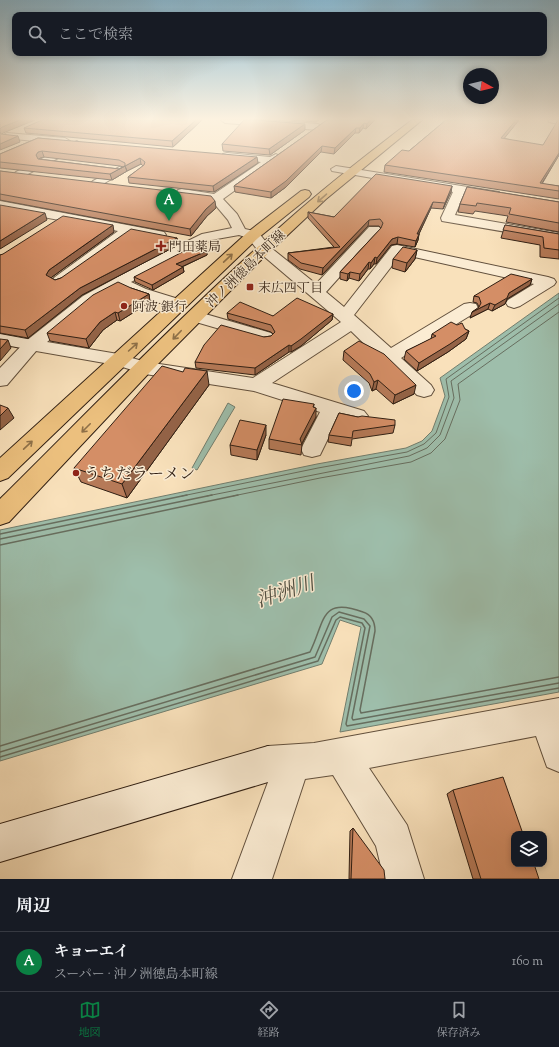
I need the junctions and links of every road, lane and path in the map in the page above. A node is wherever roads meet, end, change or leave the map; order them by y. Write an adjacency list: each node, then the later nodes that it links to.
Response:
1 (44, 161): 5 (street); 10 (street)
2 (270, 161): 17 (street)
3 (354, 161): 8 (main road, 沖ノ洲徳島本町線)
4 (357, 161): 8 (main road, 沖ノ洲徳島本町線)
5 (67, 164)
6 (105, 168): 7 (street)
7 (120, 170): 13 (street); 13 (street)
8 (344, 170): 14 (street); 23 (main road, 沖ノ洲徳島本町線); 26 (main road, 沖ノ洲徳島本町線, one-way to 26)
9 (7, 172): 10 (street)
10 (20, 174): 11 (street)
11 (43, 177)
12 (82, 181): 13 (street)
13 (97, 183)
14 (460, 190): 16 (street); 24 (street)
15 (169, 192): 17 (street)
16 (506, 196)
17 (216, 198): 23 (street)
18 (0, 205): 19 (street)
19 (63, 217): 20 (street); 21 (street)
20 (44, 229)
21 (129, 230): 25 (street); 27 (street)
22 (374, 230): 29 (street)
23 (246, 233): 25 (street); 26 (street); 31 (main road, 沖ノ洲徳島本町線, one-way to 23)
24 (559, 237)
25 (195, 242): 28 (street)
26 (265, 250): 29 (street); 33 (main road, 沖ノ洲徳島本町線)
27 (58, 281)
28 (120, 282): 31 (street); 37 (street)
29 (317, 292): 34 (street)
30 (514, 303): 34 (street)
31 (179, 304): 39 (main road, 沖ノ洲徳島本町線, one-way to 31)
32 (470, 308): 38 (street)
33 (195, 316): 35 (street); 40 (main road, 沖ノ洲徳島本町線, one-way to 40)
34 (348, 319): 38 (street); 42 (street)
35 (265, 337)
36 (0, 339): 37 (street)
37 (32, 344): 39 (street); 41 (street)
38 (388, 358): 43 (street)
39 (118, 360): 40 (street); 47 (main road, 沖ノ洲徳島本町線, one-way to 39)
40 (145, 368): 42 (street); 48 (main road, 沖ノ洲徳島本町線, one-way to 48)
41 (0, 380)
42 (256, 385): 44 (street)
43 (424, 390)
44 (332, 408): 45 (street); 46 (street)
45 (357, 416)
46 (312, 449)
47 (0, 472)
48 (0, 515)
49 (554, 716): 50 (street); 51 (street)
50 (559, 755)
51 (342, 757): 52 (street); 55 (street)
52 (280, 763): 53 (street); 54 (street)
53 (0, 843)
54 (252, 879)
55 (404, 879)

